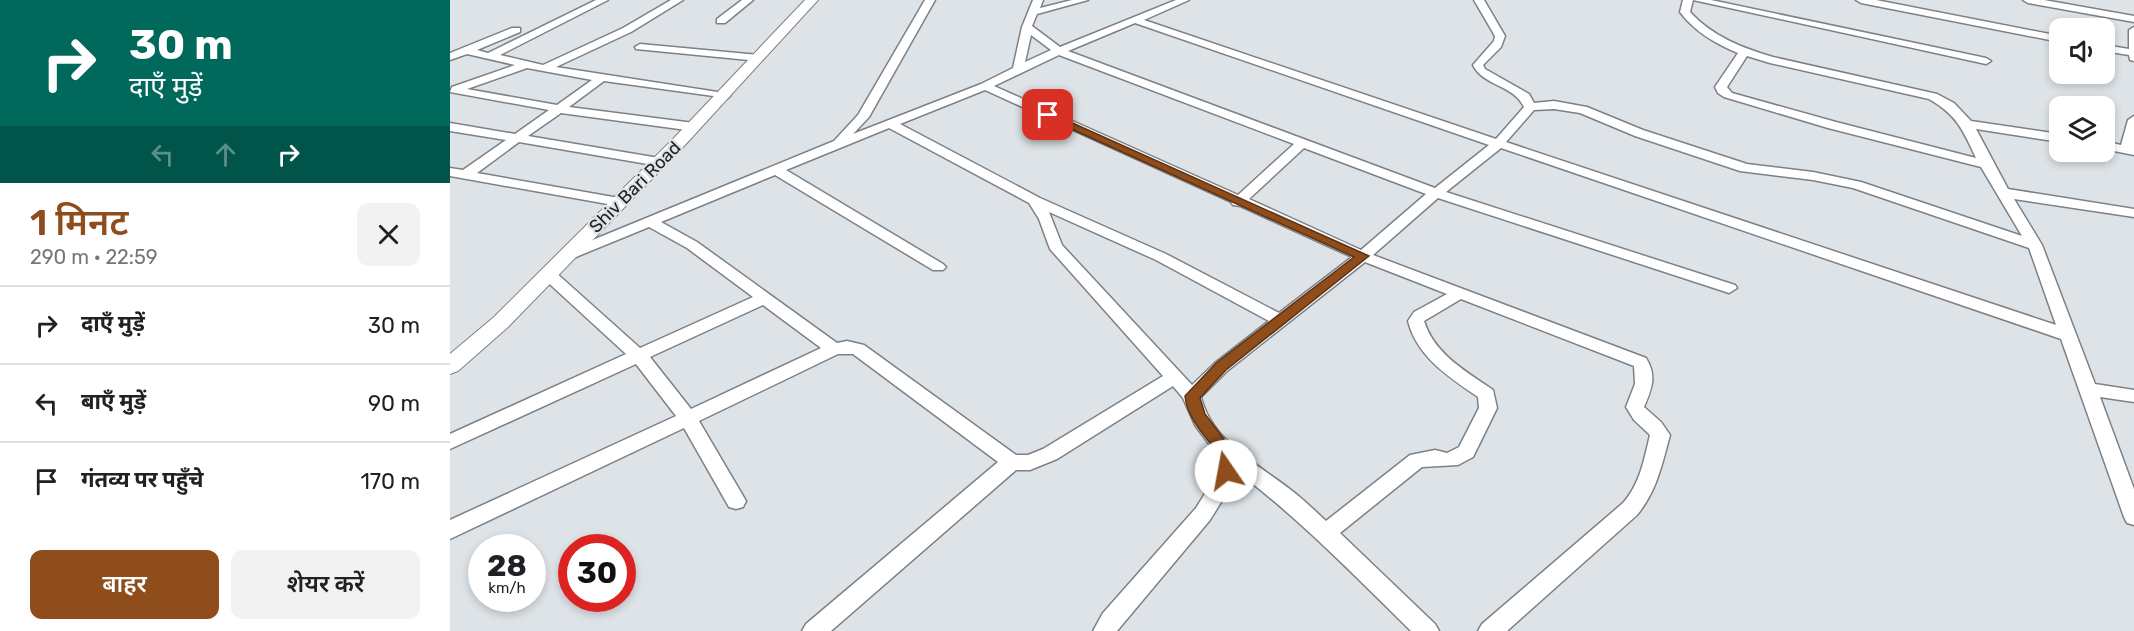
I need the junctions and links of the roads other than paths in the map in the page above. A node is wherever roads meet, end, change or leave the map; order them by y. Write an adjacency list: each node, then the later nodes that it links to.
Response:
1 (603, 0): 27 (street)
2 (678, 0): 33 (street)
3 (748, 0): 17 (street)
4 (812, 0): 30 (street, Shiv Bari Road)
5 (930, 0): 50 (street)
6 (1038, 0): 14 (street)
7 (1083, 0): 14 (street)
8 (1184, 0): 16 (street)
9 (1479, 0): 39 (street)
10 (1688, 0): 26 (street)
11 (1698, 0): 31 (street)
12 (1862, 0): 21 (street)
13 (2028, 0): 15 (street)
14 (1031, 14): 18 (street)
15 (2134, 19)
16 (1135, 20): 24 (street); 49 (street)
17 (721, 21)
18 (1027, 27): 24 (street); 34 (street)
19 (516, 30): 23 (street)
20 (2134, 30): 28 (street)
21 (2049, 37)
22 (640, 47): 30 (street)
23 (468, 51): 27 (street); 29 (street)
24 (1059, 51): 34 (street); 48 (street)
25 (2115, 51): 28 (street)
26 (1744, 52): 43 (street); 54 (street)
27 (490, 56): 32 (street)
28 (2133, 56)
29 (450, 57)
30 (759, 58): 38 (street, Shiv Bari Road)
31 (1986, 61)
32 (526, 65): 33 (street); 37 (street)
33 (544, 69): 35 (street)
34 (1018, 71): 36 (street)
35 (602, 78): 38 (street); 40 (street)
36 (985, 86): 42 (street); 62 (street)
37 (452, 91): 40 (street)
38 (724, 96): 44 (street, Shiv Bari Road)
39 (1530, 106): 49 (street); 65 (street)
40 (561, 109): 44 (street); 47 (street)
41 (2134, 120): 52 (street)
42 (891, 124): 50 (street); 60 (street)
43 (1966, 124): 46 (street); 54 (street)
44 (694, 127): 53 (street, Shiv Bari Road)
45 (450, 128): 47 (street)
46 (2049, 136)
47 (517, 140): 53 (street); 57 (street)
48 (1302, 143): 58 (street); 62 (street)
49 (1497, 145): 58 (street); 74 (street)
50 (833, 146): 55 (street)
51 (2115, 147): 52 (street)
52 (2130, 150)
53 (659, 162): 61 (street, Shiv Bari Road)
54 (1986, 164): 59 (street)
55 (776, 170): 64 (street); 68 (street)
56 (450, 172): 57 (street)
57 (465, 175): 61 (street)
58 (1436, 193): 67 (street); 70 (street)
59 (2005, 193): 63 (street); 65 (street)
60 (1034, 200): 73 (street); 78 (street)
61 (619, 202): 66 (street, Shiv Bari Road)
62 (1238, 202): 67 (street)
63 (2134, 213)
64 (651, 222): 66 (street); 72 (street)
65 (2035, 245): 74 (street)
66 (566, 256): 69 (street, Shiv Bari Road)
67 (1363, 256): 71 (street); 73 (street)
68 (938, 267)
69 (548, 274): 76 (street); 77 (street, Shiv Bari Road)
70 (1729, 288)
71 (1460, 293): 89 (street); 93 (street)
72 (764, 298): 75 (street); 76 (street)
73 (1280, 320): 80 (street)
74 (2067, 334): 79 (street)
75 (834, 350): 82 (street); 85 (street)
76 (639, 356): 82 (street); 83 (street)
77 (450, 366)
78 (1174, 377): 80 (street); 85 (street)
79 (2087, 388): 81 (street); 87 (street)
80 (1192, 396): 84 (street)
81 (2134, 396)
82 (688, 418): 86 (street); 88 (street)
83 (450, 442)
84 (1228, 455): 89 (street); 91 (street)
85 (1012, 462): 90 (street)
86 (736, 501)
87 (2134, 517)
88 (450, 530)
89 (1326, 532): 92 (street)
90 (814, 631)
91 (1105, 631)
92 (1427, 631)
93 (1490, 631)

